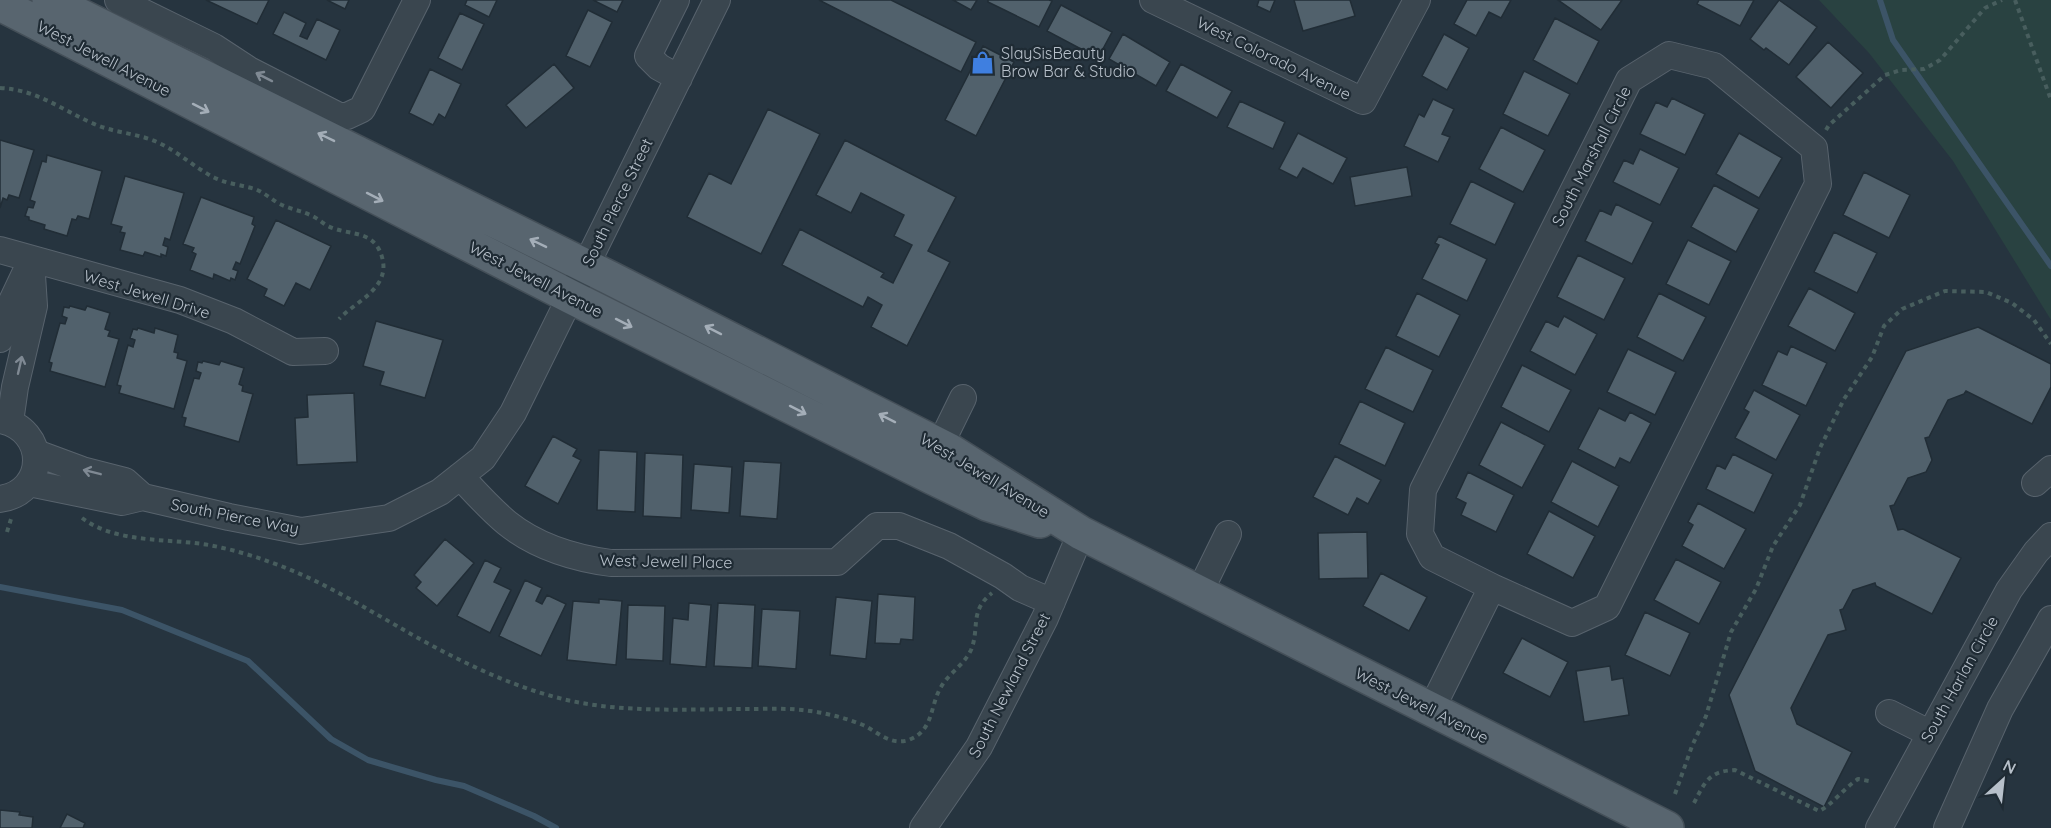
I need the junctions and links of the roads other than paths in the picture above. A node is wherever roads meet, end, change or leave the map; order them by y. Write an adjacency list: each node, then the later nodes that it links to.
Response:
1 (50, 0): 9 (main road, West Jewell Avenue)
2 (118, 0): 9 (street, West Jewell Avenue)
3 (417, 0): 9 (street, West Jewell Avenue, one-way to 9)
4 (676, 0): 10 (street)
5 (717, 0): 10 (street, South Pierce Street)
6 (1153, 0): 7 (street, West Colorado Avenue)
7 (1417, 0)
8 (0, 4): 14 (main road, West Jewell Avenue, one-way to 14)
9 (138, 17): 13 (main road, West Jewell Avenue, one-way to 9)
10 (679, 78): 13 (street, South Pierce Street)
11 (0, 250): 12 (street, West Jewell Drive)
12 (31, 260): 15 (street); 16 (street, West Jewell Drive); 18 (street, one-way to 12)
13 (585, 266): 14 (street, South Pierce Street); 19 (main road, West Jewell Avenue, one-way to 13)
14 (571, 297): 21 (street, South Pierce Street); 25 (main road, West Jewell Avenue, one-way to 25)
15 (0, 339)
16 (325, 351)
17 (963, 398): 19 (street)
18 (5, 421): 20 (street)
19 (939, 445): 25 (main road, West Jewell Avenue)
20 (36, 453): 22 (street); 23 (street, South Pierce Way, one-way to 20)
21 (460, 476): 23 (street, South Pierce Way); 30 (street, West Jewell Place)
22 (29, 483): 23 (street, South Pierce Way); 24 (street)
23 (143, 497)
24 (2, 503)
25 (1081, 533): 29 (main road, West Jewell Avenue); 30 (street, South Newland Street)
26 (1228, 534): 29 (street)
27 (2051, 536): 34 (street, South Harlan Circle)
28 (1492, 587): 28 (street, South Marshall Circle); 32 (street)
29 (1199, 593): 32 (main road, West Jewell Avenue)
30 (1052, 602): 35 (street, South Newland Street)
31 (2051, 619): 38 (street)
32 (1431, 710): 36 (main road, West Jewell Avenue)
33 (1889, 713): 34 (street)
34 (1929, 733): 37 (street, South Harlan Circle)
35 (923, 828)
36 (1667, 828)
37 (1879, 828)
38 (1947, 828)

